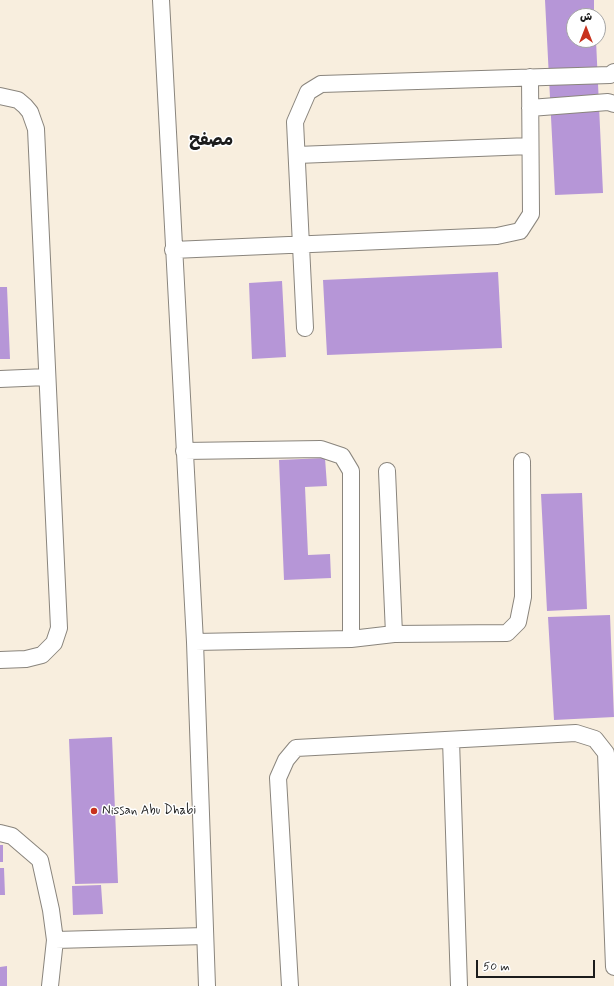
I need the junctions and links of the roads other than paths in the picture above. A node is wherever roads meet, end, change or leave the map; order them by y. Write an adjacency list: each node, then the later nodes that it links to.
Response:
1 (161, 0): 10 (street)
2 (614, 72): 3 (street)
3 (530, 77): 6 (street); 8 (street)
4 (0, 96): 12 (street)
5 (614, 104): 6 (street)
6 (530, 108): 7 (street)
7 (530, 146): 8 (street); 9 (street)
8 (297, 155): 9 (street)
9 (301, 244): 10 (street); 11 (street)
10 (174, 250): 14 (street)
11 (305, 328)
12 (47, 377): 13 (street); 20 (street)
13 (0, 379)
14 (184, 451): 18 (street); 19 (street)
15 (522, 461): 17 (street)
16 (387, 471): 17 (street)
17 (394, 634): 18 (street)
18 (351, 639): 19 (street)
19 (195, 642): 23 (street)
20 (0, 660)
21 (451, 740): 25 (street); 28 (street); 29 (street)
22 (0, 833): 24 (street)
23 (205, 936): 24 (street); 27 (street)
24 (55, 940): 26 (street)
25 (614, 966)
26 (50, 986)
27 (207, 986)
28 (290, 986)
29 (459, 986)

